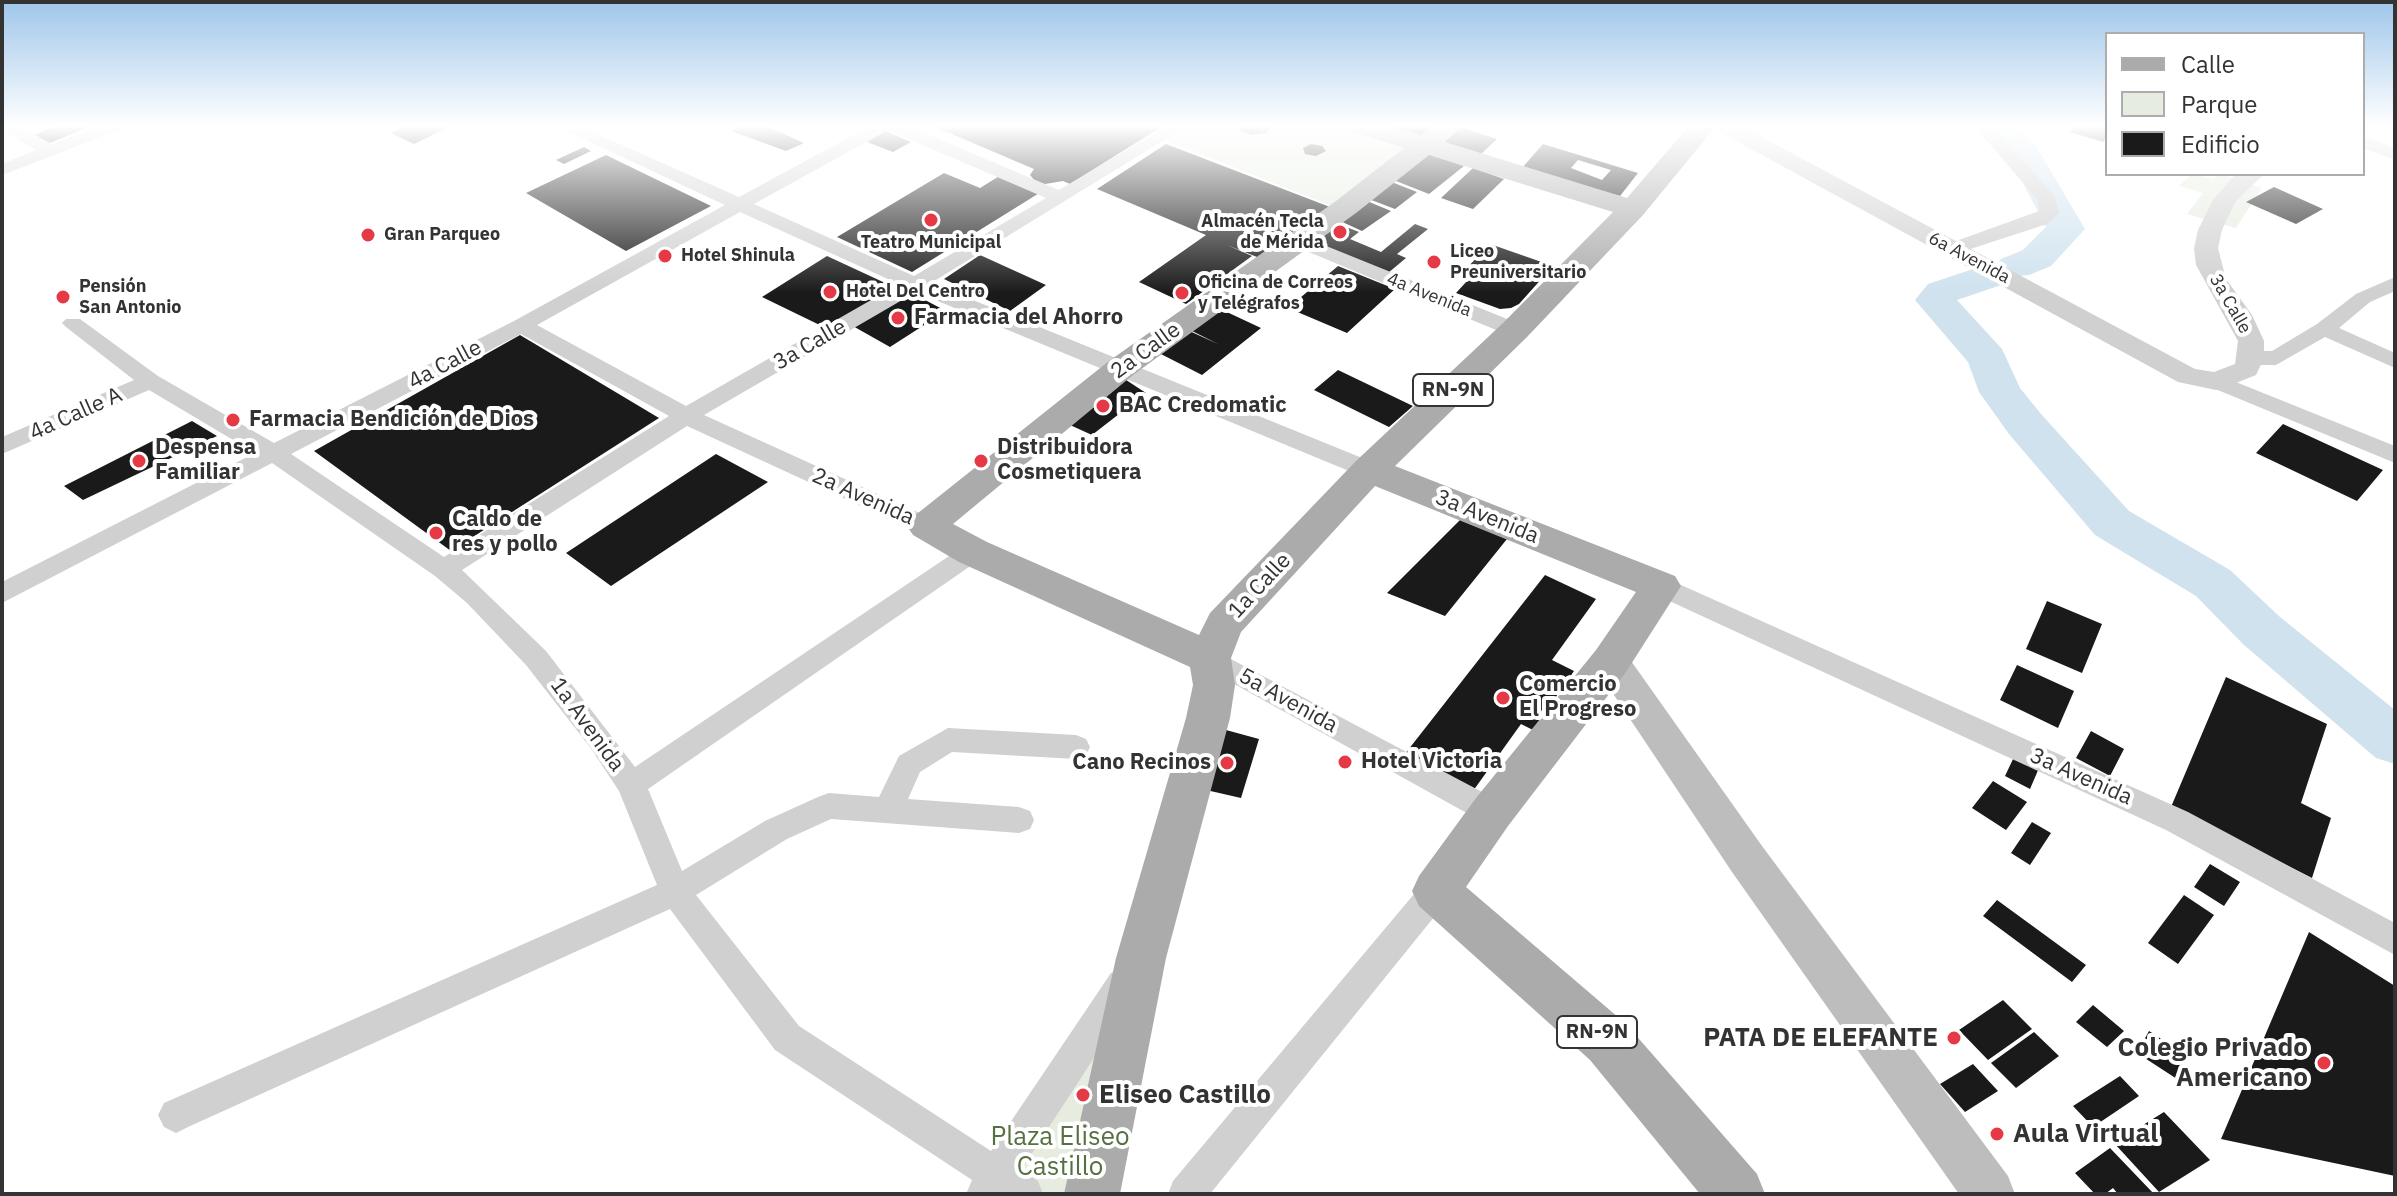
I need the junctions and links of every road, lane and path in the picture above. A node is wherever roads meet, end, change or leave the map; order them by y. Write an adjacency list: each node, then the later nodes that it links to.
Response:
1 (685, 182): 12 (street, 3a Avenida)
2 (778, 182): 12 (street, 4a Calle)
3 (1024, 182): 11 (street)
4 (1085, 182): 11 (street, 3a Calle)
5 (1378, 182): 14 (main road, 2a Calle)
6 (1543, 182): 13 (main road)
7 (1656, 182): 13 (main road, 1a Calle / RN-9N)
8 (1829, 182): 15 (street, 6a Avenida)
9 (2032, 182): 15 (street)
10 (2241, 182): 22 (street, 3a Calle)
11 (1060, 197): 17 (street, 3a Calle)
12 (735, 205): 17 (street, 3a Avenida); 19 (street, 4a Calle)
13 (1633, 209): 21 (main road, 1a Calle / RN-9N)
14 (1299, 241): 21 (street, 4a Avenida); 24 (main road, 2a Calle)
15 (1952, 249): 26 (street, 6a Avenida)
16 (2395, 283): 20 (street)
17 (915, 284): 24 (street, 3a Avenida); 27 (street, 3a Calle)
18 (73, 323): 25 (street, 1a Avenida)
19 (521, 325): 27 (street, 2a Avenida); 29 (street, 4a Calle)
20 (2324, 329): 22 (street); 23 (street)
21 (1515, 330): 31 (main road, 1a Calle / RN-9N)
22 (2251, 358): 26 (street, 3a Calle)
23 (2395, 361)
24 (1121, 368): 31 (street, 3a Avenida); 32 (main road, 2a Calle)
25 (150, 381): 28 (street, 4a Calle A); 29 (street, 1a Avenida)
26 (2216, 381): 30 (street)
27 (686, 416): 32 (street, 2a Avenida); 34 (street, 3a Calle)
28 (2, 446)
29 (275, 454): 34 (street, 1a Avenida); 36 (street, 4a Calle)
30 (2395, 455)
31 (1369, 470): 35 (main road, 3a Avenida); 37 (main road, 1a Calle / RN-9N)
32 (926, 526): 33 (main road, 2a Avenida)
33 (973, 552): 37 (main road, 2a Avenida); 40 (street)
34 (444, 569): 40 (street, 1a Avenida)
35 (1661, 586): 38 (main road); 46 (street, 3a Avenida)
36 (2, 593)
37 (1210, 658): 42 (street, 5a Avenida); 47 (main road, 1a Calle / RN-9N)
38 (1611, 661): 42 (main road); 53 (main road)
39 (1076, 747): 41 (street)
40 (631, 785): 45 (street, 1a Avenida)
41 (888, 810): 43 (street); 45 (street)
42 (1492, 812): 44 (main road)
43 (1019, 820)
44 (1436, 891): 51 (street); 52 (main road, RN-9N)
45 (675, 892): 48 (street); 49 (street, 1a Avenida)
46 (2395, 940)
47 (1141, 958): 49 (street); 50 (main road, 1a Calle / RN-9N)
48 (176, 1115)
49 (1002, 1188)
50 (1092, 1194)
51 (1186, 1194)
52 (1737, 1194)
53 (1990, 1194)

